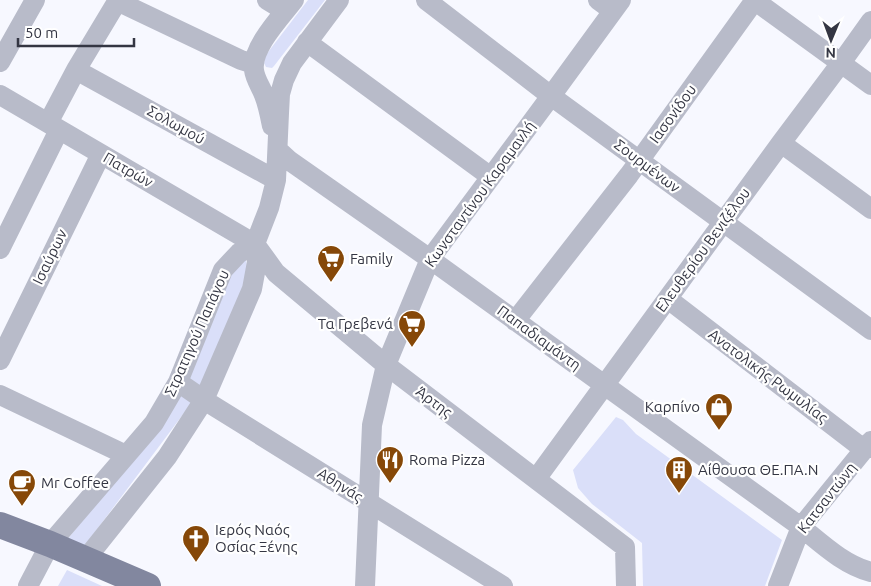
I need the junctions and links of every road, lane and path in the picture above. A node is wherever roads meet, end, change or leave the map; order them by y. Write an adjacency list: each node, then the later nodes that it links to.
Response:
1 (36, 0): 11 (street)
2 (117, 0): 12 (street); 14 (street)
3 (267, 0): 8 (street)
4 (339, 0): 10 (street, Στρατηγού Παπάγου)
5 (426, 0): 17 (street, Σουρμένων)
6 (754, 0): 13 (street); 22 (street, Ιασoνίδου)
7 (611, 4): 17 (street, Κωνσταντίνου Καραμανλή)
8 (290, 5): 12 (street)
9 (871, 21): 13 (street, Ελευθερίου Βενιζέλου)
10 (307, 42): 20 (street, Στρατηγού Παπάγου); 23 (street)
11 (0, 62)
12 (254, 64): 20 (street)
13 (840, 64): 15 (street); 19 (street, Ελευθερίου Βενιζέλου)
14 (76, 70): 18 (street); 24 (street, Σολωμού)
15 (871, 85)
16 (0, 96): 18 (street, Πατρών)
17 (551, 96): 22 (street, Σουρμένων); 23 (street, Κωνσταντίνου Καραμανλή)
18 (54, 127): 21 (street, Πατρών); 28 (street)
19 (781, 143): 25 (street); 26 (street, Ελευθερίου Βενιζέλου)
20 (278, 150): 24 (street, Στρατηγού Παπάγου); 29 (street, Παπαδιαμάντη)
21 (101, 154): 27 (street, Πατρών); 33 (street, Ισαύρων)
22 (639, 160): 26 (street, Σουρμένων); 31 (street, Ιασoνίδου)
23 (491, 177): 29 (street, Κωνσταντίνου Καραμανλή)
24 (276, 180): 27 (street, Στρατηγού Παπάγου)
25 (871, 209)
26 (722, 222): 30 (street, Ελευθερίου Βενιζέλου); 32 (street, Σουρμένων)
27 (255, 244): 34 (street, Άρτης); 35 (street, Στρατηγού Παπάγου); 38 (street, Στρατηγού Παπάγου)
28 (0, 249)
29 (430, 259): 31 (street, Παπαδιαμάντη); 34 (street, Κωνσταντίνου Καραμανλή)
30 (668, 299): 36 (street, Ελευθερίου Βενιζέλου); 39 (street, Ανατολικής Ρωμυλίας)
31 (515, 321): 36 (street, Παπαδιαμάντη)
32 (871, 330)
33 (0, 360)
34 (386, 365): 41 (street, Άρτης); 42 (street, Κωνσταντίνου Καραμανλή)
35 (180, 383): 38 (street, Αθηνάς); 40 (street, Στρατηγού Παπάγου)
36 (604, 386): 41 (street, Ελευθερίου Βενιζέλου); 44 (street, Παπαδιαμάντη)
37 (0, 395): 40 (street)
38 (202, 398): 42 (street, Αθηνάς); 46 (street, Στρατηγού Παπάγου)
39 (869, 445): 44 (street, Κατσαντώνη)
40 (126, 455): 45 (street, Στρατηγού Παπάγου)
41 (536, 479): 52 (street, Άρτης)
42 (368, 502): 50 (street, Κωνσταντίνου Καραμανλή); 51 (street, Αθηνάς)
43 (0, 526): 45 (main road)
44 (801, 527): 47 (street, Παπαδιαμάντη); 53 (street, Κατσαντώνη)
45 (50, 544): 46 (main road); 48 (street, Στρατηγού Παπάγου)
46 (85, 560): 49 (main road)
47 (871, 572)
48 (28, 586)
49 (148, 586)
50 (365, 586)
51 (503, 586)
52 (626, 586)
53 (778, 586)

